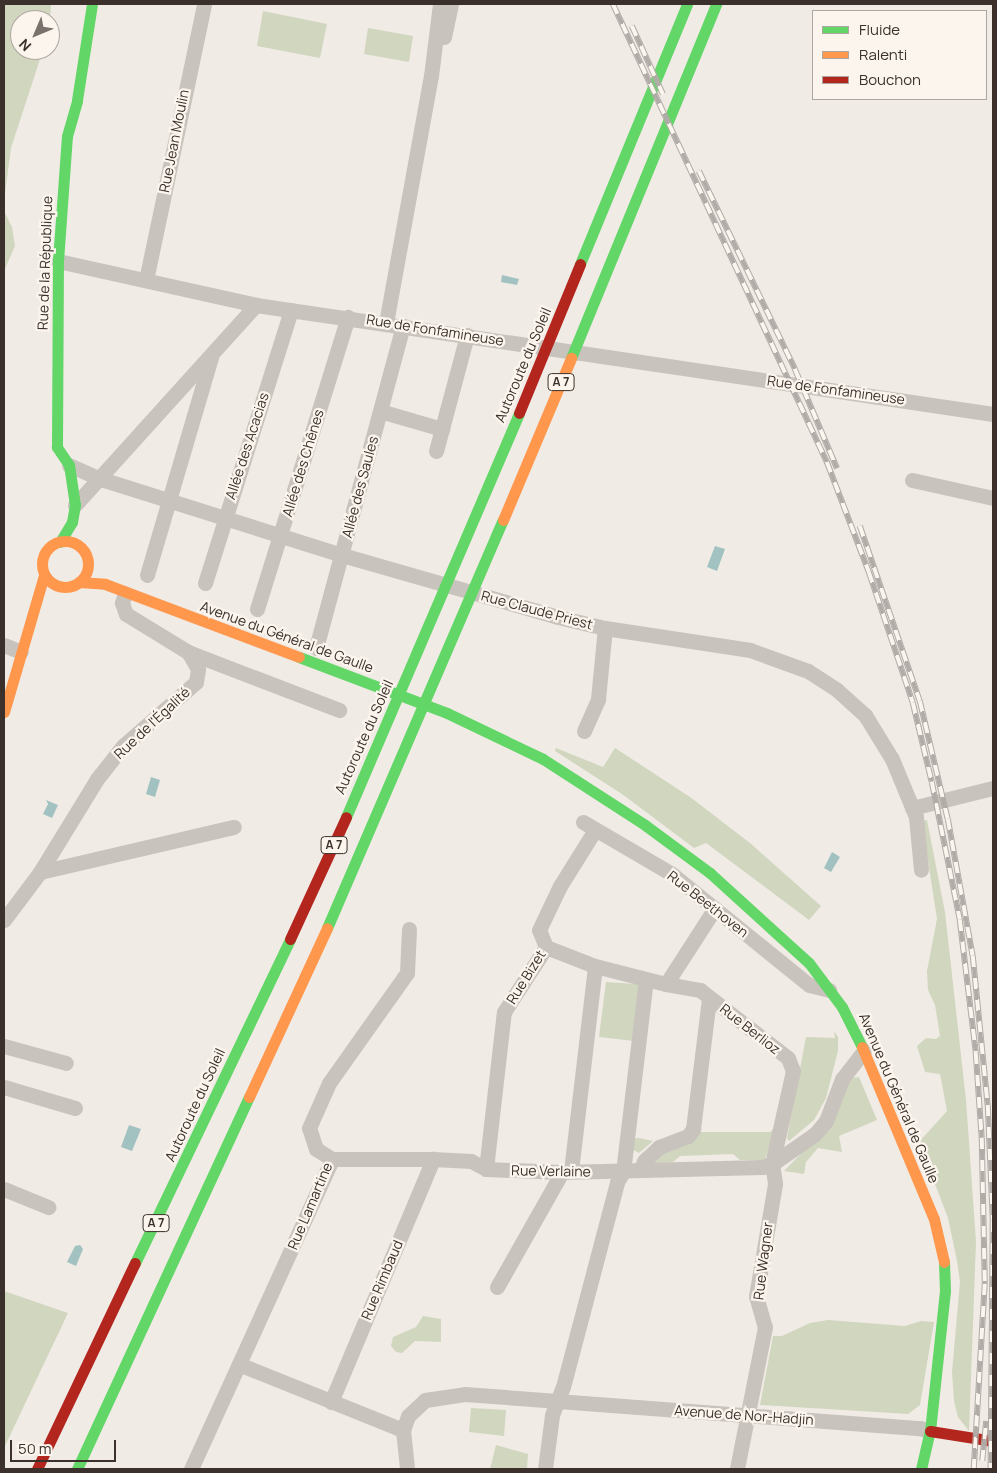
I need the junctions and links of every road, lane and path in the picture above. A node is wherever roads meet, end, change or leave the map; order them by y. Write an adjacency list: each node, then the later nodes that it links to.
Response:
1 (92, 4): 8 (main road, Rue de la République)
2 (204, 4): 9 (street, Rue Jean Moulin)
3 (440, 4): 7 (street)
4 (451, 4): 7 (street)
5 (687, 4): 88 (main road, Autoroute du Soleil / A 7)
6 (716, 4): 89 (main road, A 7)
7 (431, 76): 13 (street)
8 (58, 261): 9 (street, Rue de Fonfamineuse); 21 (main road, Rue de la République)
9 (146, 280): 10 (street, Rue de Fonfamineuse)
10 (256, 305): 11 (street, Rue de Fonfamineuse); 16 (street)
11 (291, 310): 12 (street, Rue de Fonfamineuse); 27 (street, Allée des Acacias)
12 (348, 317): 13 (street, Rue de Fonfamineuse); 29 (street, Allée des Chênes)
13 (386, 323): 14 (street, Rue de Fonfamineuse)
14 (403, 326): 15 (street, Rue de Fonfamineuse); 17 (street, Allée des Saules)
15 (467, 335): 18 (street, Rue de Fonfamineuse); 19 (street)
16 (212, 354): 22 (street); 25 (street)
17 (380, 410): 19 (street); 32 (street, Allée des Saules)
18 (993, 414)
19 (442, 430): 20 (street)
20 (436, 451)
21 (68, 465): 22 (street, Rue Claude Priest); 26 (main road, Rue de la République)
22 (101, 479): 25 (street, Rue Claude Priest); 26 (street)
23 (912, 480): 24 (street)
24 (993, 498)
25 (170, 501): 27 (street, Rue Claude Priest); 35 (street)
26 (75, 505): 28 (main road, Rue de la République)
27 (224, 517): 29 (street, Rue Claude Priest); 37 (street, Allée des Acacias)
28 (72, 522): 30 (main road, Rue de la République); 31 (main road, Rue de la République)
29 (280, 535): 32 (street, Rue Claude Priest); 42 (street, Allée des Chênes)
30 (60, 542): 31 (main road); 34 (main road)
31 (78, 544): 33 (main road)
32 (342, 555): 43 (street, Rue Claude Priest); 45 (street, Allée des Saules)
33 (88, 566): 36 (main road); 38 (main road, Avenue du Général de Gaulle)
34 (44, 575): 39 (main road); 41 (main road)
35 (147, 575)
36 (79, 582): 38 (main road, Avenue du Général de Gaulle); 39 (main road)
37 (204, 583)
38 (105, 584): 40 (main road, Avenue du Général de Gaulle)
39 (55, 585): 41 (main road)
40 (125, 593): 47 (street); 64 (main road, Avenue du Général de Gaulle)
41 (36, 597): 46 (main road)
42 (257, 609)
43 (605, 628): 50 (street); 52 (street, Rue Claude Priest)
44 (4, 645): 46 (street)
45 (316, 648)
46 (21, 652): 49 (main road)
47 (188, 652): 48 (street); 56 (street, Rue de l'Égalité)
48 (339, 710)
49 (4, 712)
50 (584, 731)
51 (993, 788): 52 (street)
52 (912, 808): 55 (street, Rue Claude Priest)
53 (589, 826): 57 (street, Rue Beethoven); 60 (street, Rue Bizet)
54 (234, 827): 56 (street)
55 (921, 870)
56 (40, 872): 58 (street, Rue de l'Égalité)
57 (715, 908): 63 (street); 64 (street, Rue Beethoven)
58 (4, 920)
59 (408, 929): 71 (street, Rue Lamartine)
60 (546, 947): 61 (street, Rue Berlioz); 74 (street, Rue Bizet)
61 (595, 966): 62 (street, Rue Berlioz); 76 (street)
62 (646, 979): 63 (street, Rue Berlioz); 77 (street)
63 (666, 984): 65 (street, Rue Berlioz)
64 (829, 990): 67 (main road, Avenue du Général de Gaulle)
65 (709, 998): 73 (street, Rue Berlioz); 75 (street)
66 (4, 1046): 68 (street)
67 (864, 1051): 73 (street); 86 (main road, Avenue du Général de Gaulle)
68 (66, 1063)
69 (4, 1086): 70 (street)
70 (75, 1108)
71 (332, 1159): 72 (street, Rue Verlaine); 81 (street, Rue Lamartine)
72 (433, 1159): 74 (street, Rue Verlaine); 83 (street, Rue Rimbaud)
73 (772, 1164): 75 (street, Rue Verlaine); 84 (street, Rue Wagner)
74 (486, 1169): 76 (street, Rue Verlaine)
75 (641, 1169): 77 (street, Rue Verlaine)
76 (566, 1172): 77 (street, Rue Verlaine); 80 (street)
77 (624, 1172): 82 (street)
78 (4, 1189): 79 (street)
79 (48, 1207)
80 (497, 1287)
81 (241, 1365): 83 (street); 90 (street, Rue Lamartine)
82 (558, 1400): 84 (street, Avenue de Nor-Hadjin); 85 (street, Avenue de Nor-Hadjin); 92 (street)
83 (331, 1402): 85 (street)
84 (748, 1415): 86 (street, Avenue de Nor-Hadjin); 93 (street, Rue Wagner)
85 (403, 1430): 91 (street)
86 (930, 1431): 87 (main road); 94 (main road, Avenue du Général de Gaulle)
87 (993, 1441)
88 (37, 1469)
89 (77, 1469)
90 (191, 1469)
91 (407, 1469)
92 (545, 1469)
93 (737, 1469)
94 (921, 1469)

